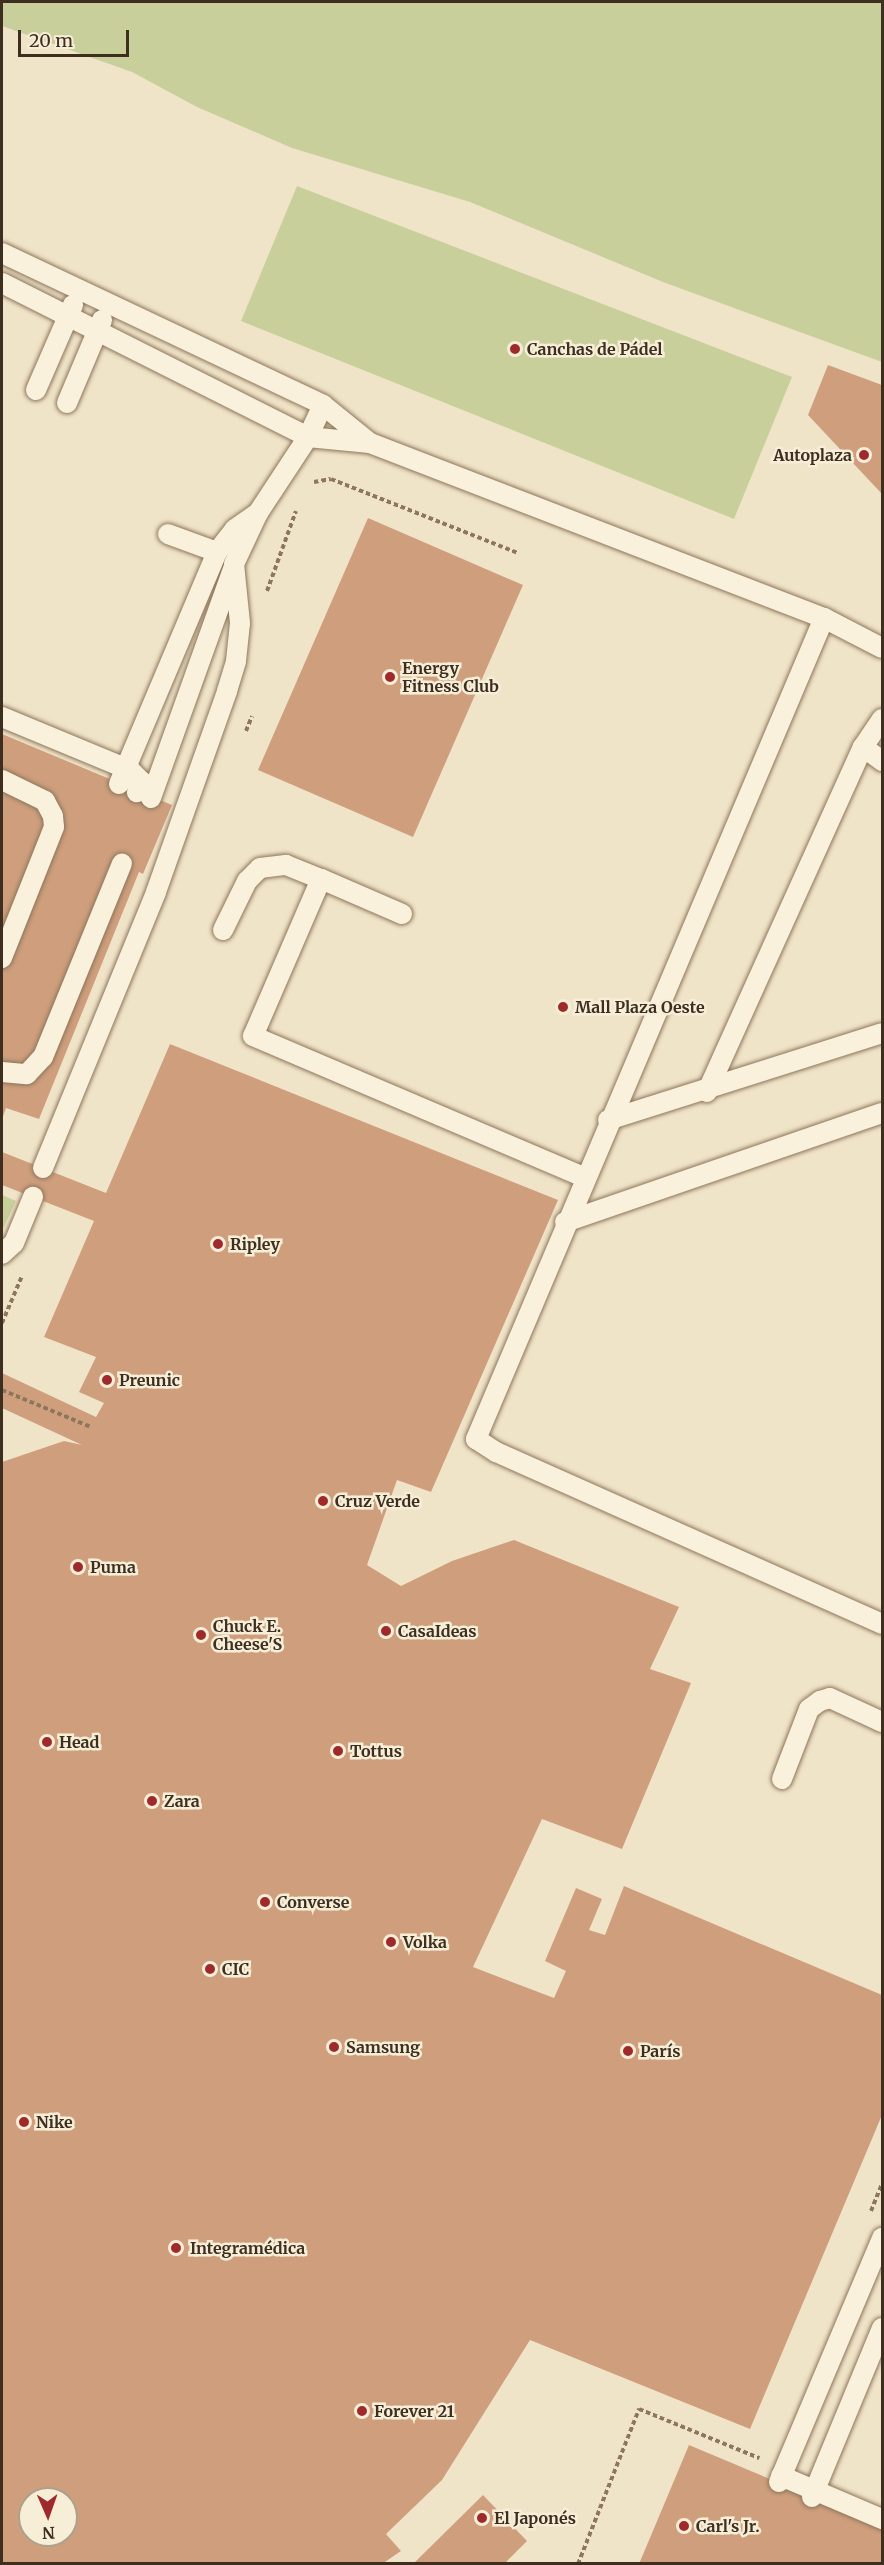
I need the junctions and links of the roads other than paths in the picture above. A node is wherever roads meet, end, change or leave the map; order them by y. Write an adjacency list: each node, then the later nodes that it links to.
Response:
1 (2, 253): 3 (lane)
2 (2, 284): 5 (lane)
3 (79, 292): 4 (lane); 5 (lane)
4 (108, 306): 6 (lane); 9 (lane)
5 (68, 316): 6 (lane); 7 (lane)
6 (97, 331): 8 (lane); 10 (lane)
7 (36, 390)
8 (67, 403)
9 (322, 405): 10 (lane); 11 (lane)
10 (308, 436): 11 (lane); 12 (lane)
11 (370, 443): 16 (lane)
12 (258, 513): 14 (lane); 15 (lane)
13 (168, 534): 14 (lane)
14 (216, 552): 23 (lane)
15 (234, 564): 18 (lane); 34 (lane)
16 (824, 618): 17 (lane); 33 (lane)
17 (882, 648)
18 (2, 717)
19 (882, 719): 20 (lane)
20 (863, 747): 21 (lane); 31 (lane)
21 (882, 761)
22 (2, 780): 28 (lane)
23 (119, 784)
24 (122, 863): 30 (lane)
25 (321, 879): 26 (lane); 27 (lane); 35 (lane)
26 (402, 914)
27 (223, 930)
28 (2, 958)
29 (882, 1033): 31 (lane)
30 (2, 1072)
31 (707, 1092): 33 (lane)
32 (882, 1113): 37 (lane)
33 (609, 1120): 35 (lane)
34 (44, 1168)
35 (584, 1177): 37 (lane)
36 (33, 1197): 38 (lane)
37 (565, 1222): 39 (lane)
38 (2, 1254)
39 (882, 1624)
40 (882, 1722): 41 (lane)
41 (782, 1779)
42 (882, 2238): 44 (lane)
43 (882, 2328): 44 (lane)
44 (813, 2493): 45 (lane)
45 (882, 2519)

